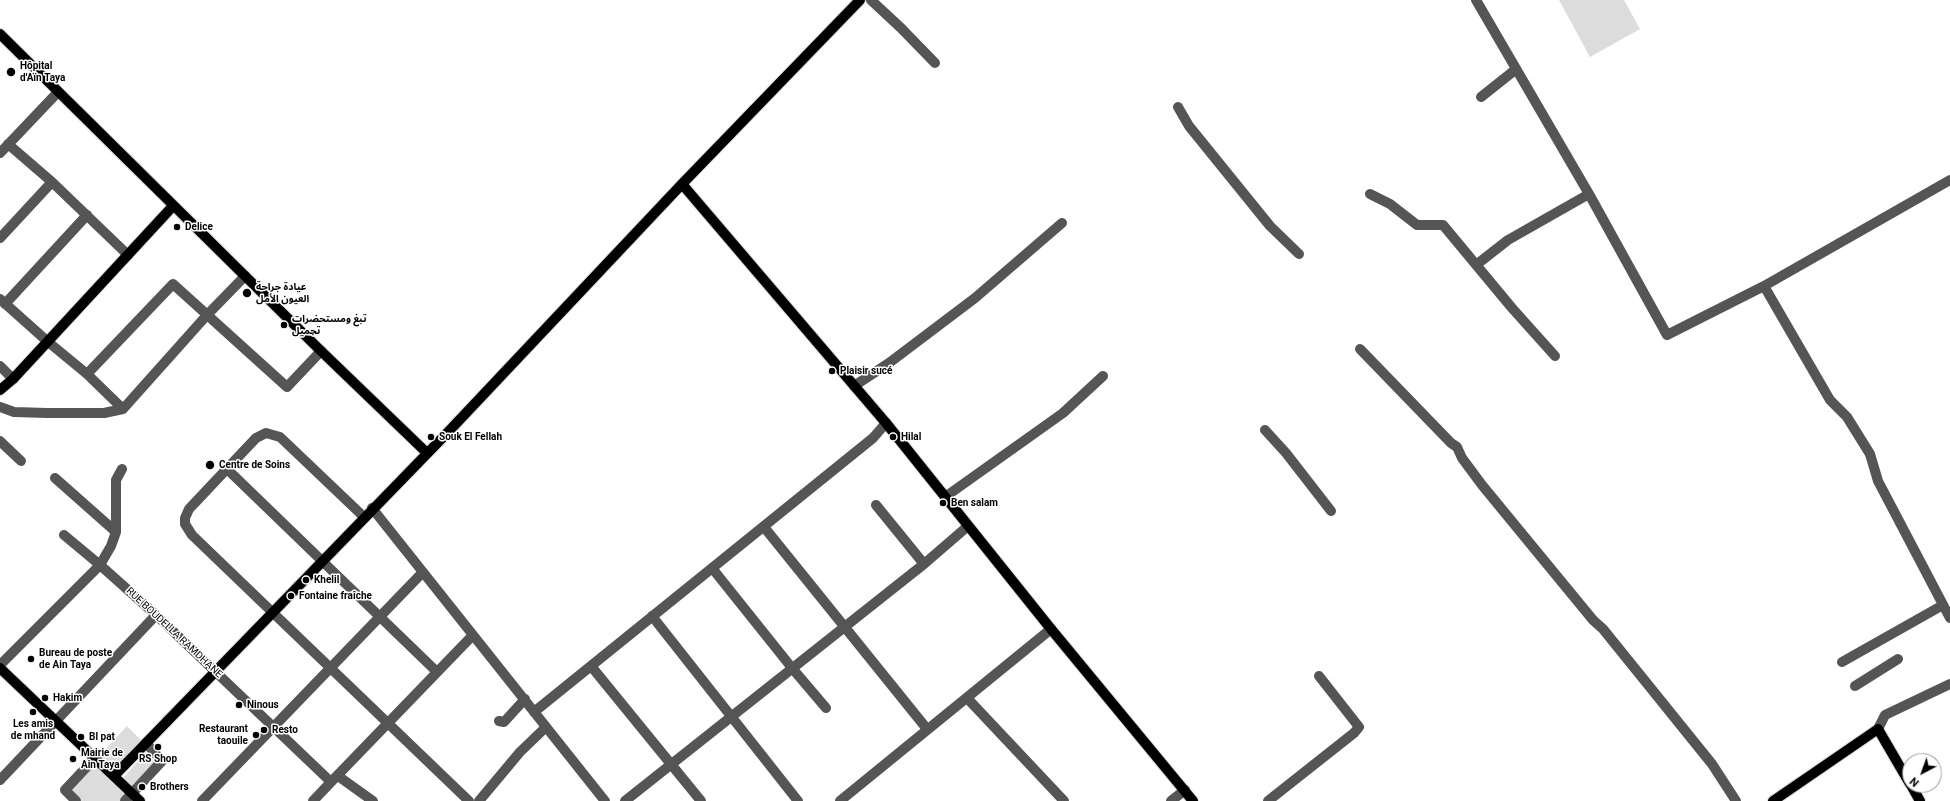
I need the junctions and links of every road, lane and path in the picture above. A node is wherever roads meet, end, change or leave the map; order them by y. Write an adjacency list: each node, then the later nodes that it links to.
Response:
1 (860, 0): 14 (main road)
2 (871, 0): 5 (street)
3 (1476, 0): 6 (street)
4 (0, 34): 7 (main road)
5 (935, 63)
6 (1515, 70): 8 (street); 16 (street)
7 (58, 92): 10 (street); 17 (main road)
8 (1481, 97)
9 (1178, 107): 21 (street)
10 (8, 144): 11 (street); 13 (street)
11 (0, 152)
12 (1950, 180): 25 (street)
13 (52, 182): 18 (street); 20 (street)
14 (682, 184): 36 (main road); 43 (main road)
15 (1370, 194): 23 (street)
16 (1588, 194): 23 (street); 25 (street)
17 (174, 206): 22 (main road); 24 (main road)
18 (87, 216): 22 (street); 26 (street)
19 (1062, 223): 36 (street)
20 (0, 238)
21 (1299, 254)
22 (128, 255): 28 (main road)
23 (1476, 265): 31 (street)
24 (245, 276): 27 (street); 30 (main road)
25 (1764, 286): 62 (street)
26 (3, 301): 28 (street)
27 (207, 315): 30 (street); 33 (street); 39 (street)
28 (47, 342): 33 (street); 35 (main road)
29 (1360, 349): 119 (street)
30 (321, 351): 43 (main road)
31 (1555, 356)
32 (0, 366): 35 (street)
33 (87, 374): 39 (street)
34 (1103, 376): 48 (street)
35 (14, 379): 37 (main road)
36 (854, 386): 40 (main road)
37 (0, 390)
38 (0, 407): 39 (street)
39 (123, 408)
40 (886, 423): 48 (main road); 54 (street)
41 (1265, 430): 51 (street)
42 (0, 441): 44 (street)
43 (427, 453): 50 (main road)
44 (21, 461)
45 (122, 468): 55 (street)
46 (227, 469): 52 (street); 57 (street); 63 (street)
47 (55, 478): 55 (street)
48 (945, 497): 53 (main road)
49 (876, 505): 58 (street)
50 (372, 508): 52 (main road); 61 (street)
51 (1331, 510)
52 (364, 517): 57 (main road)
53 (968, 526): 58 (street); 69 (main road)
54 (764, 527): 60 (street); 68 (street)
55 (116, 532): 59 (street)
56 (64, 535): 59 (street, RUE BOUDELLA RAMDHANE)
57 (322, 560): 63 (main road); 65 (street)
58 (924, 564): 68 (street)
59 (100, 565): 64 (street, RUE BOUDELLA RAMDHANE); 73 (street)
60 (712, 568): 66 (street); 76 (street)
61 (423, 572): 65 (street); 70 (street)
62 (1943, 605): 67 (street); 72 (street)
63 (271, 613): 75 (street); 77 (main road)
64 (156, 615): 77 (street, RUE BOUDELLA RAMDHANE); 87 (street)
65 (380, 616): 75 (street); 78 (street)
66 (652, 616): 74 (street); 86 (street)
67 (1950, 618)
68 (845, 627): 76 (street); 92 (street)
69 (1051, 629): 82 (street); 101 (main road)
70 (473, 635): 78 (street); 83 (street)
71 (1898, 659): 81 (street)
72 (1842, 662)
73 (0, 666): 87 (main road)
74 (591, 666): 85 (street); 96 (street)
75 (329, 668): 89 (street); 90 (street)
76 (792, 668): 84 (street); 86 (street)
77 (215, 672): 90 (street, RUE BOUDELLA RAMDHANE); 94 (main road)
78 (437, 672): 89 (street)
79 (1319, 676): 118 (street)
80 (1950, 684): 93 (street)
81 (1855, 686)
82 (967, 698): 92 (street); 115 (street)
83 (525, 699): 85 (street); 88 (street)
84 (826, 708)
85 (534, 712): 91 (street)
86 (732, 715): 96 (street); 113 (street)
87 (56, 721): 95 (main road); 100 (street)
88 (500, 721)
89 (388, 724): 99 (street); 109 (street)
90 (273, 726): 99 (street, RUE BOUDELLA RAMDHANE); 106 (street)
91 (546, 727): 103 (street); 110 (street)
92 (927, 729): 114 (street)
93 (1878, 729): 97 (main road); 120 (main road)
94 (146, 743): 98 (main road); 102 (street)
95 (95, 758): 98 (main road); 104 (street)
96 (671, 764): 111 (street); 112 (street)
97 (1902, 770)
98 (114, 776): 102 (main road)
99 (334, 779): 107 (street); 108 (street, RUE BOUDELLA RAMDHANE)
100 (0, 780)
101 (1184, 790): 116 (street); 117 (main road)
102 (128, 797): 105 (main road)
103 (602, 800)
104 (76, 801)
105 (140, 801)
106 (202, 801)
107 (313, 801)
108 (373, 801)
109 (469, 801)
110 (479, 801)
111 (625, 801)
112 (701, 801)
113 (798, 801)
114 (840, 801)
115 (1064, 801)
116 (1171, 801)
117 (1193, 801)
118 (1268, 801)
119 (1736, 801)
120 (1773, 801)

